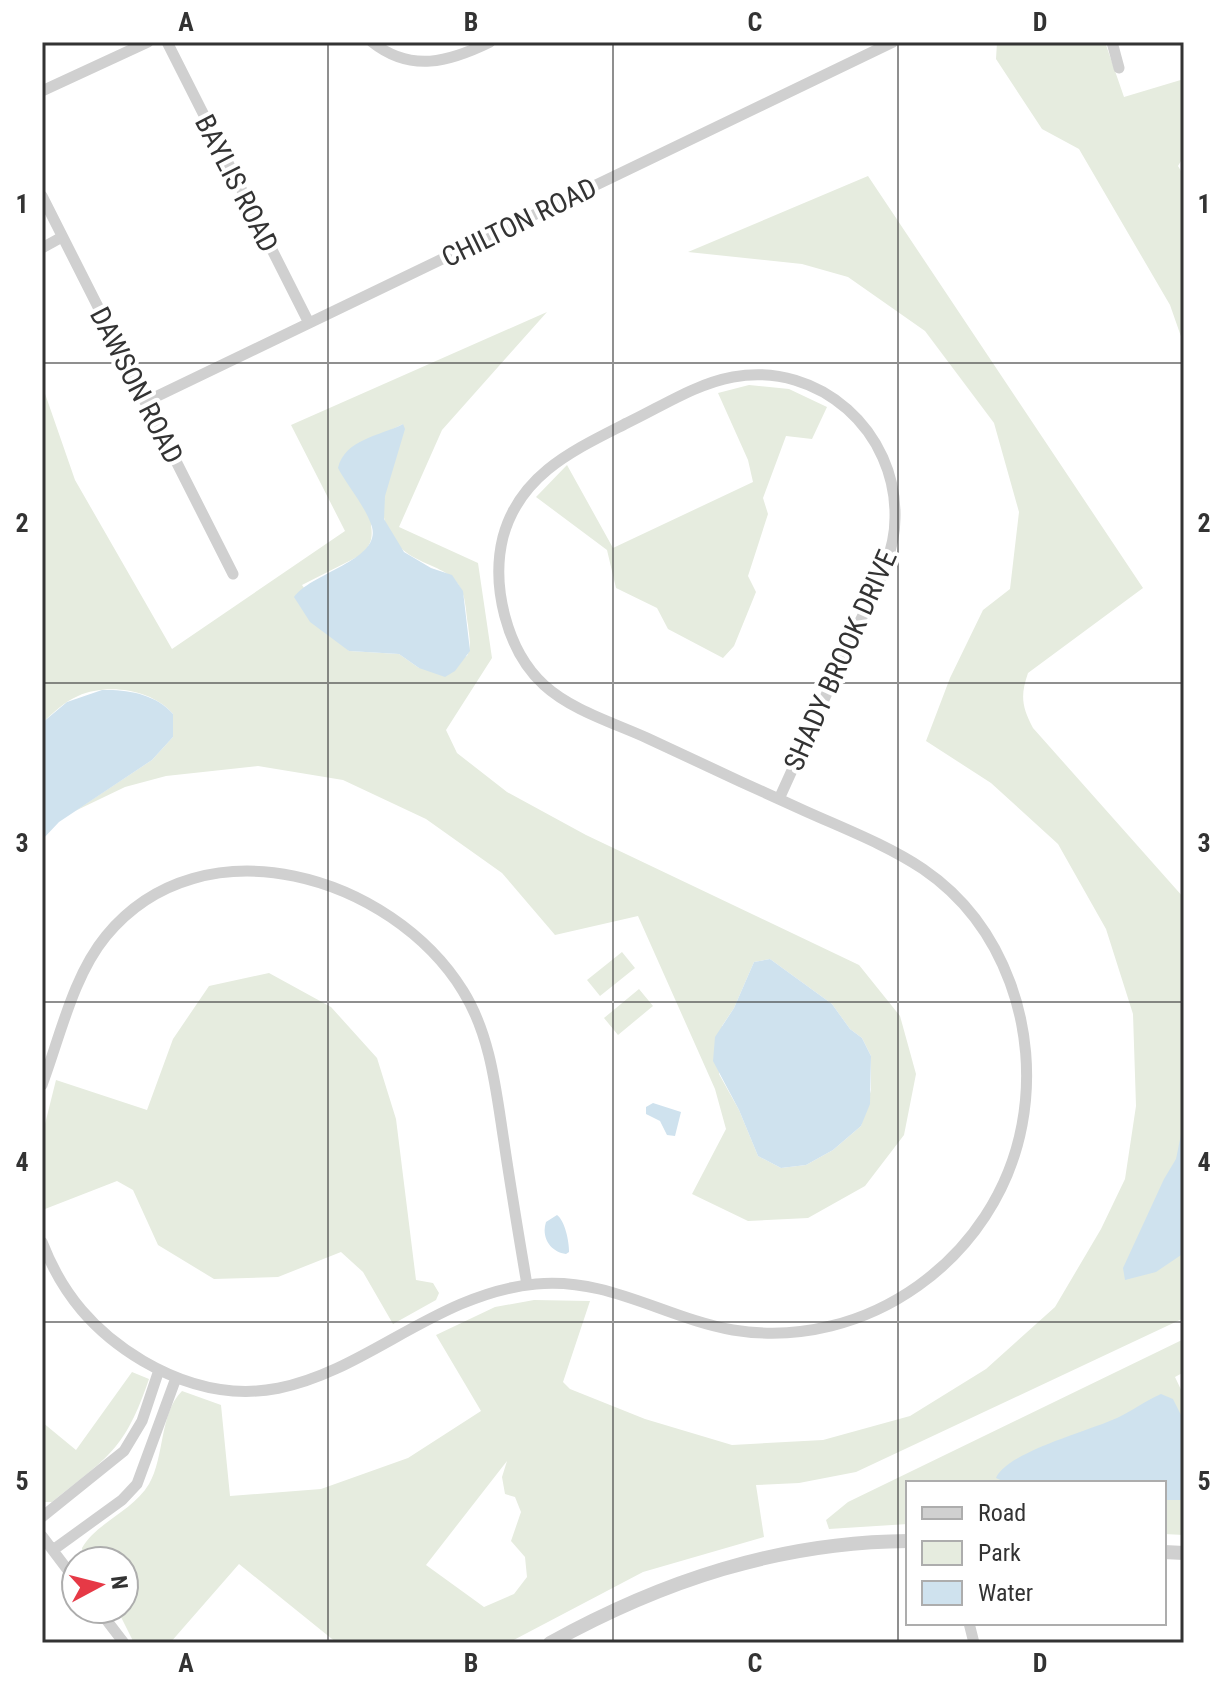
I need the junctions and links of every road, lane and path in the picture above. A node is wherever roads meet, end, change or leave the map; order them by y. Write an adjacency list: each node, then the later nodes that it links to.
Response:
1 (148, 42): 8 (street)
2 (167, 42): 12 (street, BAYLIS ROAD)
3 (372, 42): 4 (street)
4 (490, 42)
5 (893, 42): 12 (street, CHILTON ROAD)
6 (1112, 42): 7 (street)
7 (1119, 68)
8 (42, 91)
9 (42, 196): 10 (street, DAWSON ROAD)
10 (62, 237): 11 (street); 13 (street, DAWSON ROAD)
11 (42, 248)
12 (309, 323): 13 (street, CHILTON ROAD)
13 (145, 402): 14 (street, DAWSON ROAD)
14 (233, 574)
15 (779, 799): 15 (street, SHADY BROOK DRIVE); 18 (street, SHADY BROOK DRIVE)
16 (42, 1085): 18 (street)
17 (42, 1242): 19 (street, SHADY BROOK DRIVE)
18 (527, 1285): 20 (street, SHADY BROOK DRIVE)
19 (159, 1370): 20 (street, SHADY BROOK DRIVE); 21 (street)
20 (176, 1378): 24 (street)
21 (42, 1517)
22 (42, 1536): 24 (street)
23 (906, 1541): 28 (street)
24 (53, 1550): 25 (street)
25 (60, 1559)
26 (110, 1625): 27 (street)
27 (124, 1643)
28 (550, 1643)

